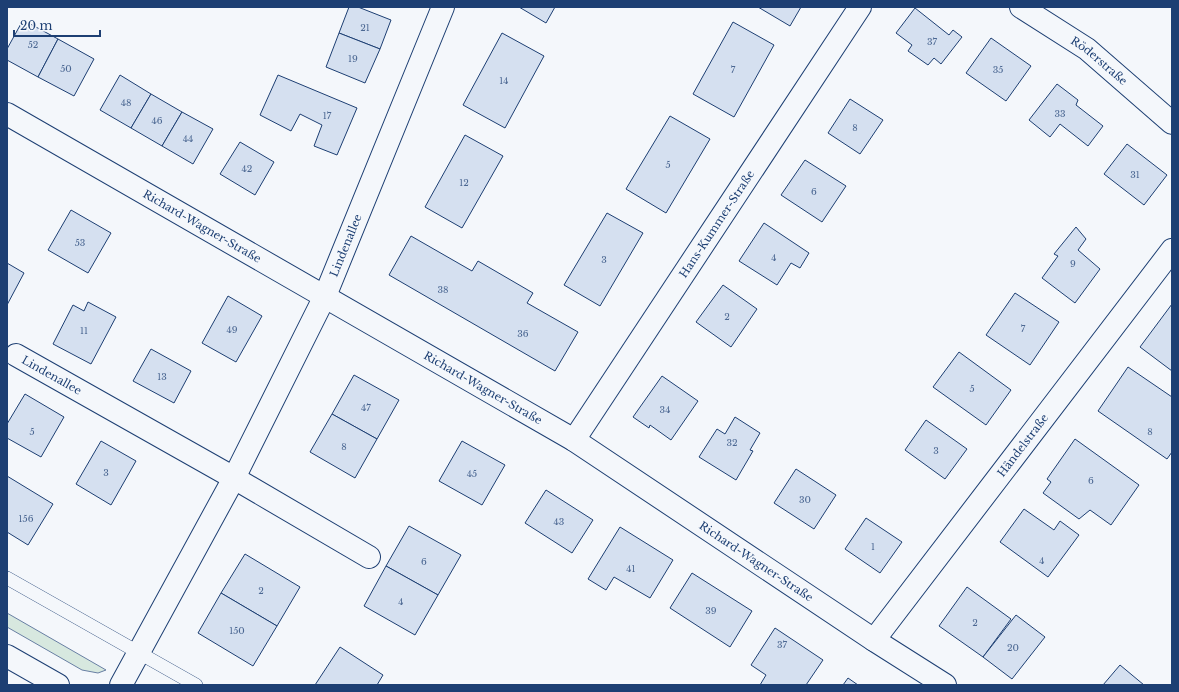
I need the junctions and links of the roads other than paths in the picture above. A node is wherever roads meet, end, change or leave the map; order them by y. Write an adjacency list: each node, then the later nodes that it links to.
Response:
1 (443, 7): 7 (street, Lindenallee)
2 (860, 7): 9 (street, Hans-Kummer-Straße)
3 (1021, 7): 5 (street, Röderstraße)
4 (7, 114): 7 (street, Richard-Wagner-Straße)
5 (1172, 123)
6 (1172, 250): 13 (street, Händelstraße)
7 (325, 296): 9 (street, Richard-Wagner-Straße); 10 (street, Lindenallee)
8 (16, 355): 10 (street, Lindenallee)
9 (574, 440): 13 (street, Richard-Wagner-Straße)
10 (234, 478): 11 (street, Lindenallee); 14 (street, Lindenallee)
11 (369, 557)
12 (7, 578): 14 (lane)
13 (874, 640): 19 (street, Richard-Wagner-Straße)
14 (139, 654): 17 (street, Lindenallee); 18 (lane)
15 (7, 656): 16 (street)
16 (51, 683)
17 (121, 685)
18 (196, 685)
19 (945, 685)

